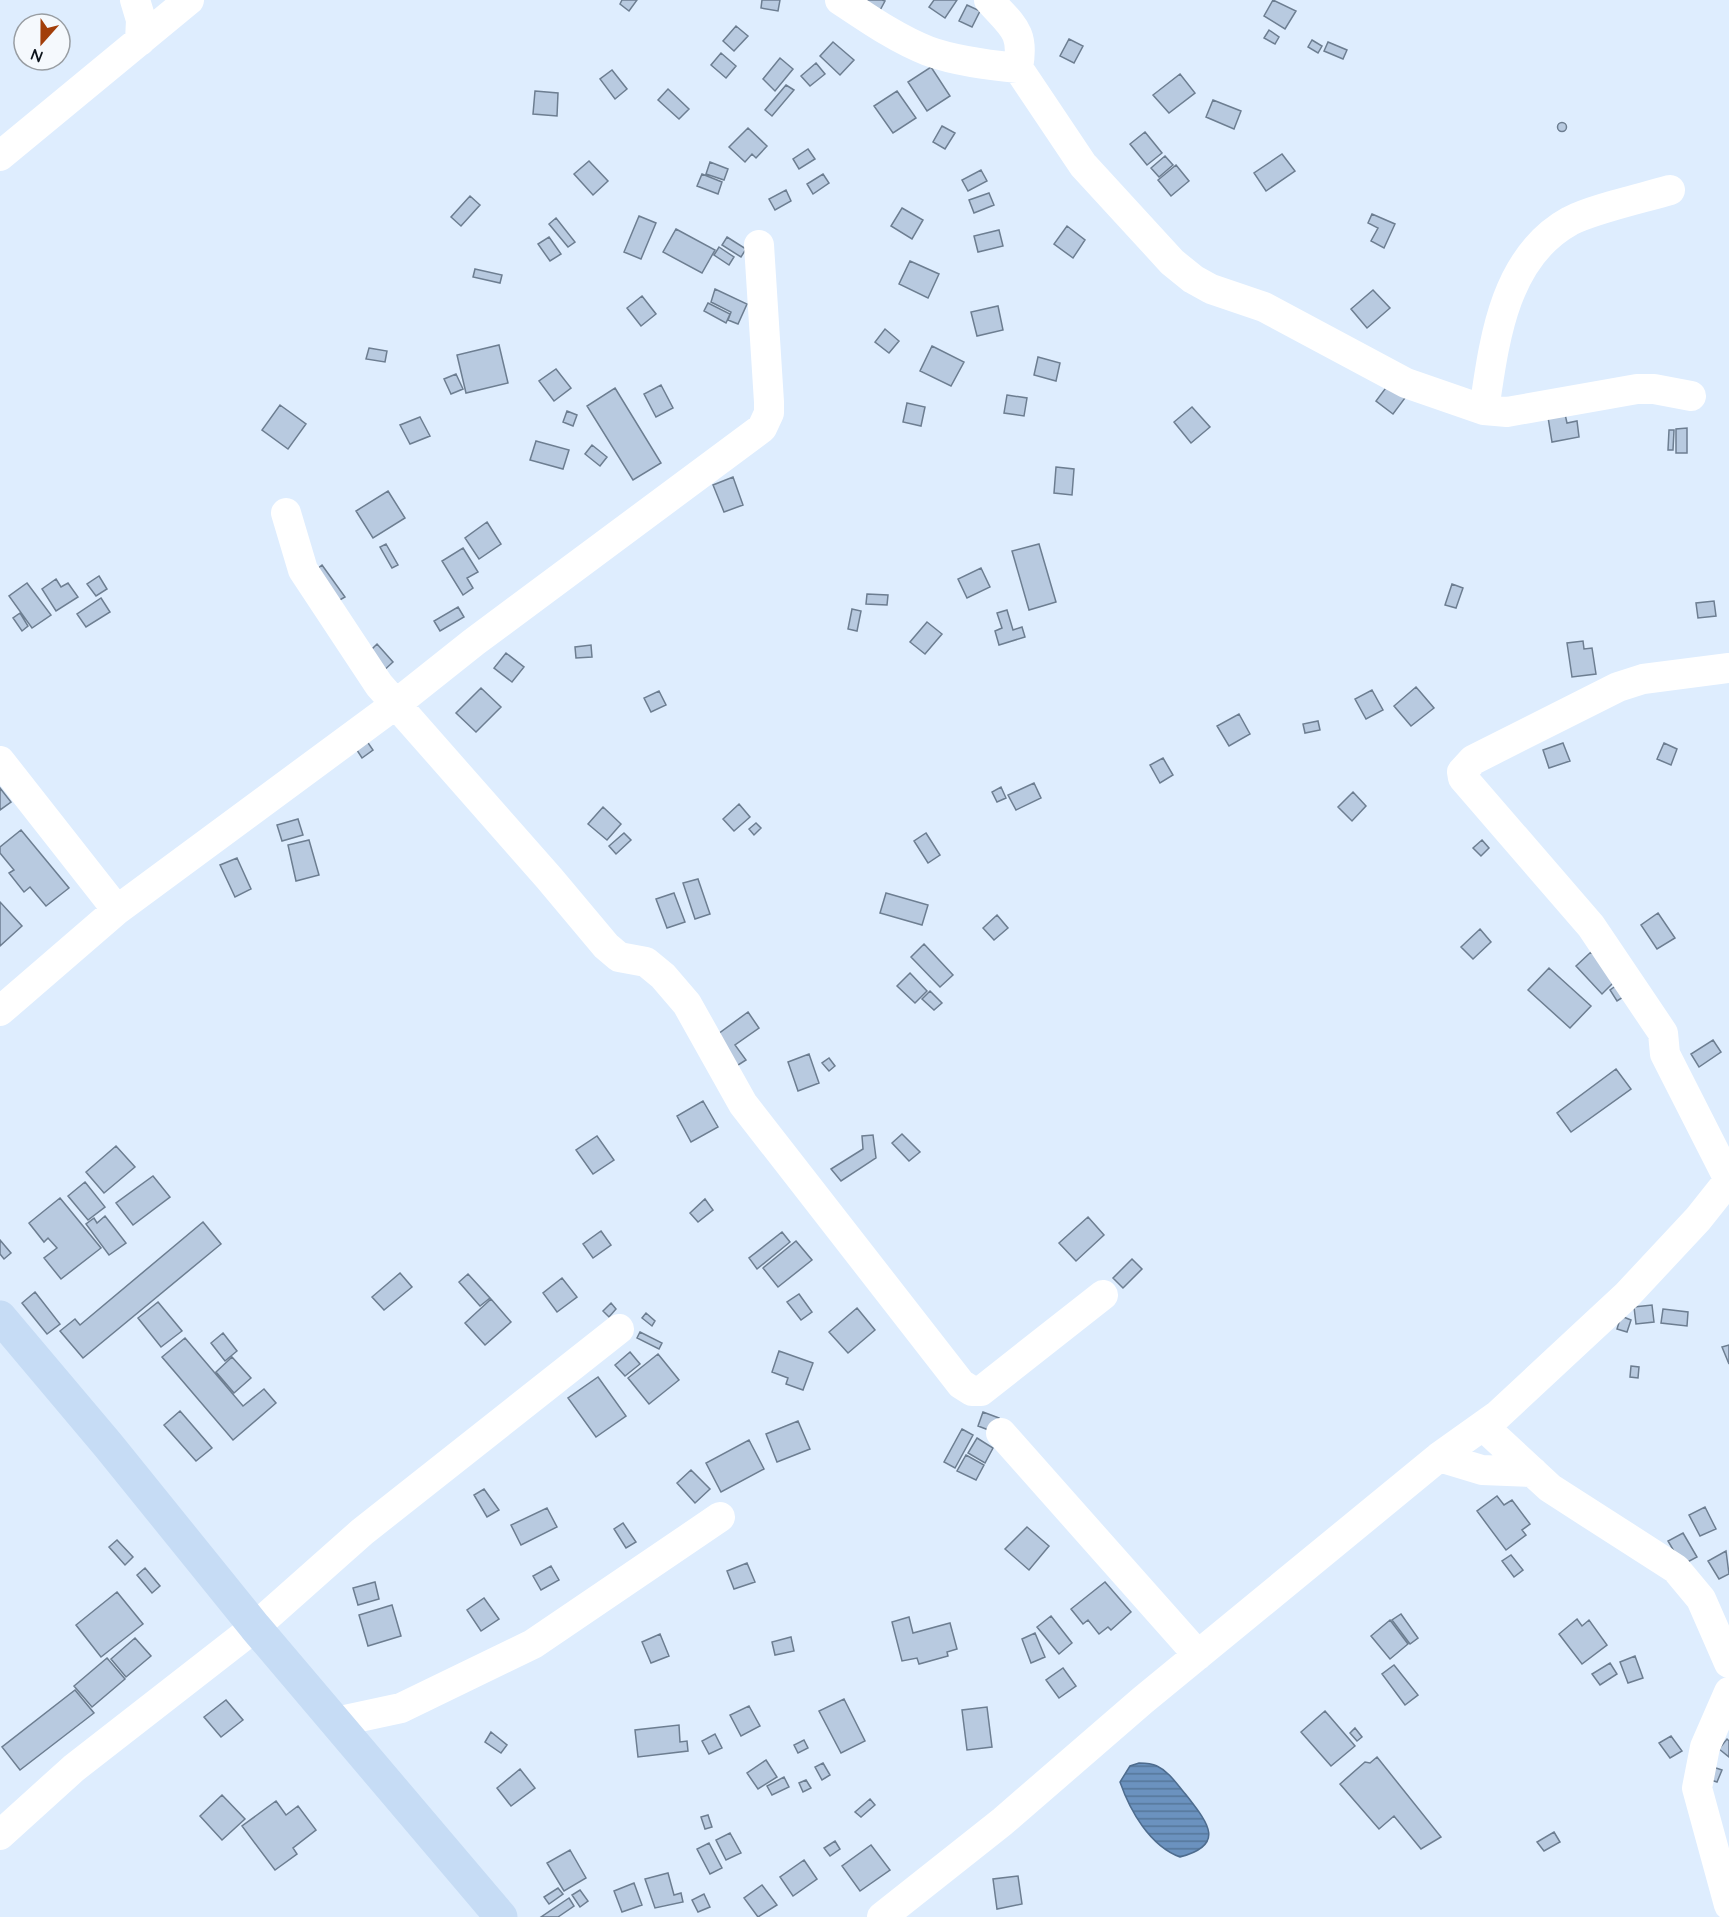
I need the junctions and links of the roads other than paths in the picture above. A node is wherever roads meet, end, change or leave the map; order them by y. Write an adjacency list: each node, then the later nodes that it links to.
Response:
1 (135, 0): 5 (street)
2 (189, 0): 5 (street)
3 (840, 0): 6 (street)
4 (989, 0): 6 (street)
5 (140, 41): 7 (street)
6 (1018, 68): 11 (street)
7 (0, 156)
8 (1670, 190): 11 (street)
9 (759, 245): 14 (street)
10 (1691, 396): 11 (street)
11 (1484, 410)
12 (286, 513): 14 (street)
13 (1729, 668): 18 (street)
14 (396, 704): 16 (street); 19 (street)
15 (0, 761): 16 (street)
16 (117, 909): 17 (street)
17 (0, 1011)
18 (1726, 1188): 22 (street)
19 (1103, 1295)
20 (0, 1317): 27 (main road)
21 (619, 1329): 27 (street)
22 (1484, 1426): 24 (street); 25 (street)
23 (1001, 1433): 28 (street)
24 (1439, 1457): 25 (street); 28 (street)
25 (1533, 1472): 29 (street)
26 (720, 1517): 31 (street)
27 (255, 1627): 31 (main road); 32 (street)
28 (1198, 1655): 35 (street)
29 (1729, 1663)
30 (1729, 1692): 33 (street)
31 (336, 1722): 34 (main road)
32 (0, 1835)
33 (1729, 1905)
34 (501, 1917)
35 (882, 1917)

